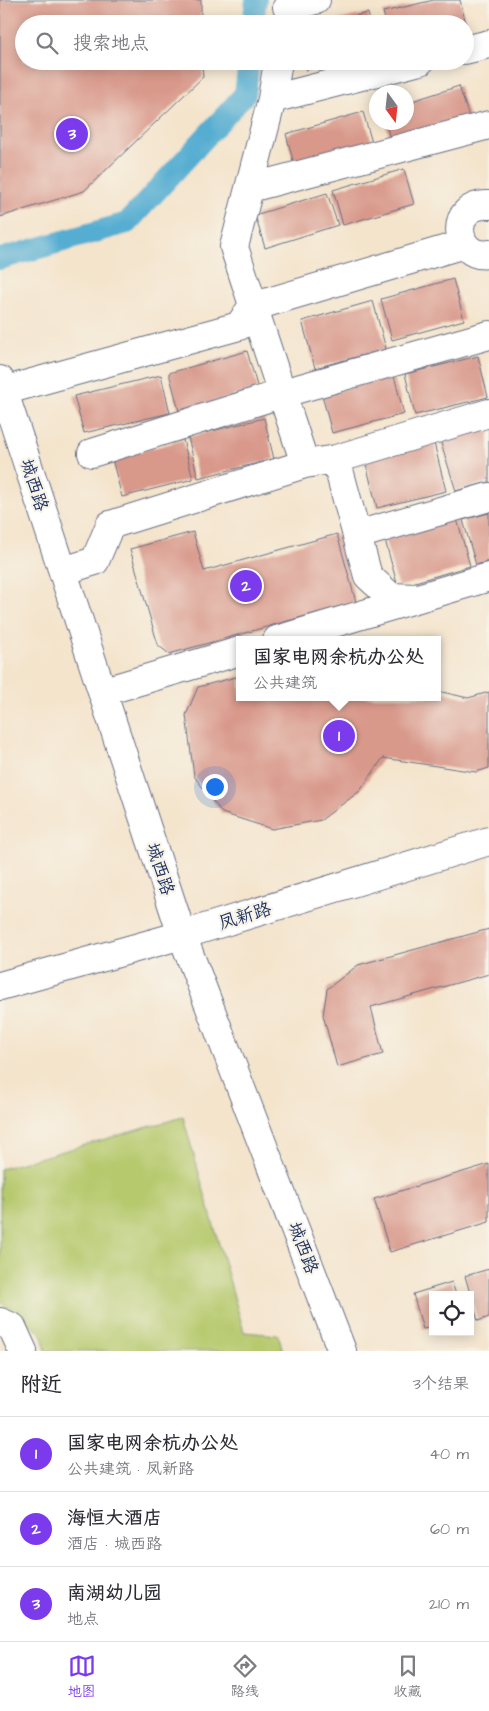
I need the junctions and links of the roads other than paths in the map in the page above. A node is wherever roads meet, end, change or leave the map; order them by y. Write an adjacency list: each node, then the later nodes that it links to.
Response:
1 (316, 0): 2 (street)
2 (286, 10)
3 (489, 44): 4 (street)
4 (474, 48)
5 (277, 70): 7 (street)
6 (384, 70): 7 (street)
7 (272, 98): 9 (street)
8 (489, 125): 9 (street)
9 (250, 188): 13 (street)
10 (489, 205): 11 (street)
11 (464, 244): 12 (street); 13 (street)
12 (489, 254)
13 (252, 307): 15 (street); 16 (street)
14 (489, 335): 16 (street)
15 (2, 385): 23 (street, 城西路)
16 (282, 394): 18 (street); 20 (street)
17 (489, 413): 19 (street)
18 (92, 453)
19 (336, 459): 20 (street); 22 (street)
20 (305, 464): 23 (street)
21 (489, 497): 22 (street)
22 (357, 535): 25 (street)
23 (63, 571): 28 (street, 城西路)
24 (489, 576): 25 (street)
25 (417, 598): 26 (street)
26 (290, 636)
27 (236, 652): 28 (street)
28 (102, 692): 30 (street, 城西路)
29 (489, 841): 30 (street, 凤新路)
30 (182, 935): 31 (street, 凤新路); 34 (street, 城西路)
31 (0, 986)
32 (0, 1322): 33 (street)
33 (23, 1351)
34 (342, 1351)

